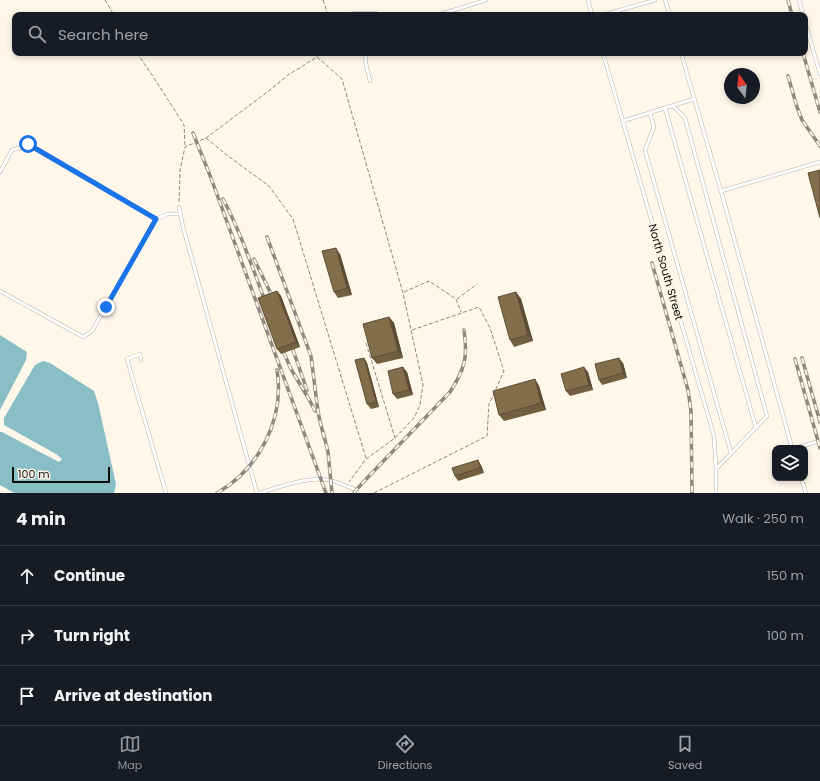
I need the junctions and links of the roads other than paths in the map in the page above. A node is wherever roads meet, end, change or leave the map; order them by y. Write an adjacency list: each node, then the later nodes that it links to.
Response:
1 (486, 0): 6 (lane)
2 (588, 0): 7 (lane)
3 (655, 0): 8 (lane)
4 (665, 0): 9 (lane)
5 (799, 0): 10 (lane)
6 (448, 12)
7 (591, 12)
8 (613, 12)
9 (669, 12)
10 (802, 12)
11 (808, 32): 15 (lane)
12 (365, 56): 16 (lane)
13 (604, 56): 21 (lane, North South Street)
14 (682, 56): 17 (lane)
15 (820, 74)
16 (370, 81)
17 (694, 99): 18 (lane); 24 (lane)
18 (674, 106): 19 (lane); 30 (lane)
19 (665, 108): 20 (lane); 30 (lane)
20 (650, 113): 21 (lane); 34 (lane)
21 (623, 121): 35 (lane, North South Street)
22 (820, 162): 24 (lane)
23 (0, 172): 27 (lane)
24 (721, 191): 32 (lane)
25 (179, 207): 26 (lane)
26 (180, 214): 27 (lane); 39 (lane)
27 (156, 219): 28 (lane)
28 (0, 291)
29 (141, 360): 38 (lane)
30 (756, 428): 34 (lane)
31 (820, 441): 33 (lane)
32 (792, 445)
33 (805, 445)
34 (731, 453): 35 (lane)
35 (716, 468): 40 (lane, North South Street)
36 (802, 481): 41 (lane)
37 (357, 491): 39 (lane)
38 (166, 493)
39 (258, 493)
40 (716, 493)
41 (806, 493)

